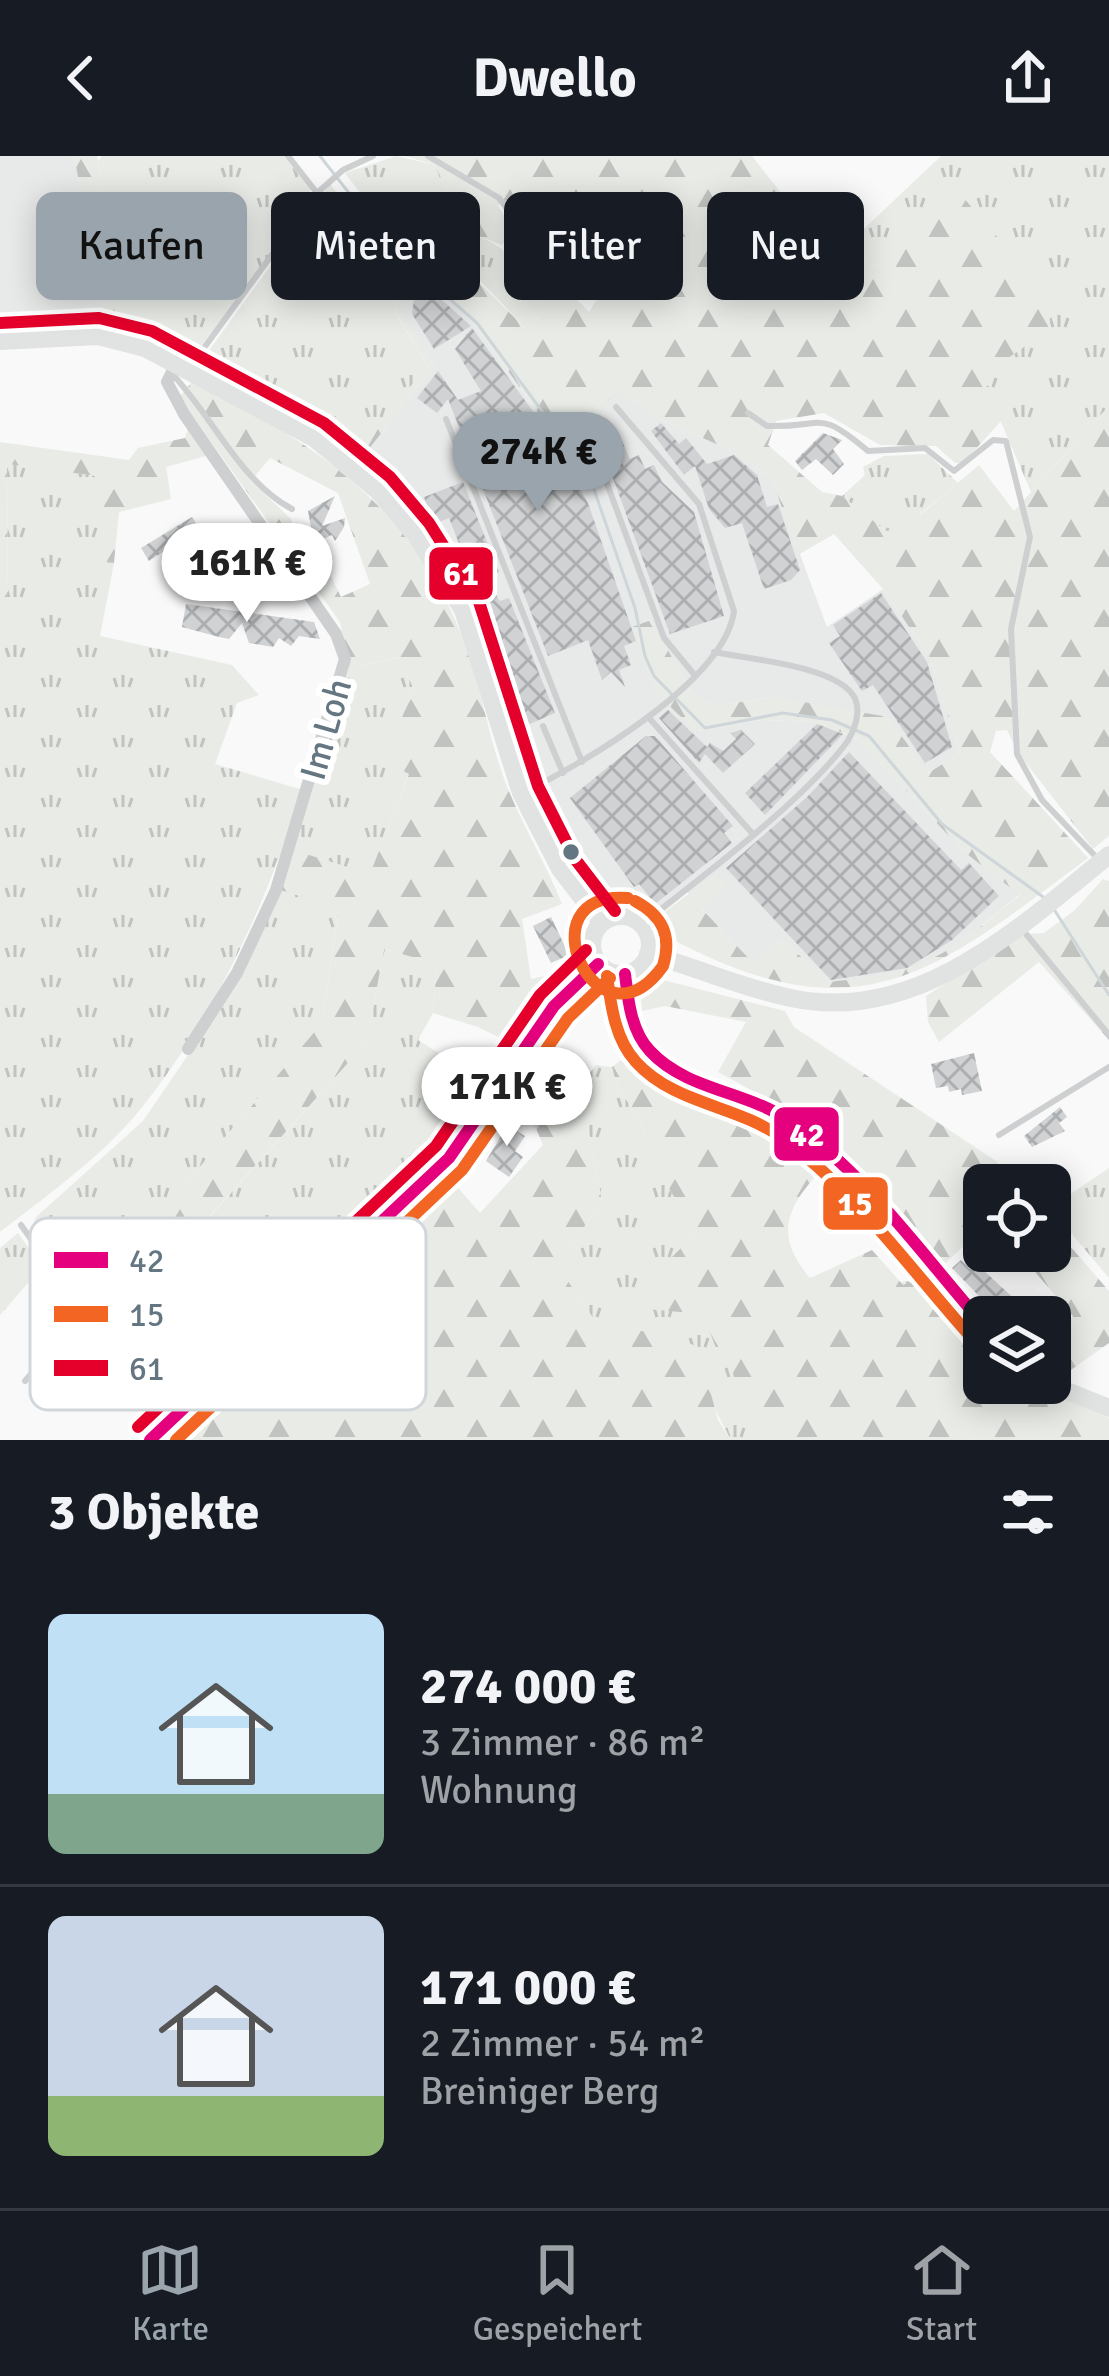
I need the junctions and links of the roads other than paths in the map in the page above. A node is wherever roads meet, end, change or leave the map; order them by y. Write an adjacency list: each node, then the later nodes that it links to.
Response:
1 (288, 156): 4 (lane)
2 (373, 156): 5 (lane)
3 (428, 156): 6 (lane)
4 (316, 192)
5 (318, 192)
6 (504, 205)
7 (271, 251): 9 (lane)
8 (0, 341): 9 (main road)
9 (178, 369): 14 (lane); 21 (main road); 31 (street, Im Loh)
10 (616, 406): 15 (lane)
11 (748, 413): 23 (lane)
12 (446, 418): 19 (lane)
13 (595, 451): 16 (lane)
14 (292, 509)
15 (714, 652): 16 (lane); 22 (lane)
16 (693, 674): 17 (lane)
17 (649, 718): 19 (lane); 22 (lane)
18 (543, 726): 20 (lane)
19 (582, 762): 20 (lane)
20 (563, 773): 21 (lane)
21 (521, 793): 24 (main road)
22 (752, 833): 25 (lane)
23 (1105, 858): 26 (main road)
24 (601, 922): 25 (main road); 28 (main road)
25 (642, 924): 27 (main road)
26 (1019, 926): 27 (main road); 30 (lane)
27 (648, 954): 29 (main road)
28 (598, 964): 29 (main road); 34 (main road)
29 (625, 974): 37 (main road)
30 (1109, 1034)
31 (188, 1049)
32 (1109, 1067): 33 (lane)
33 (999, 1135)
34 (385, 1218)
35 (21, 1225): 36 (lane)
36 (30, 1238)
37 (963, 1301)
38 (30, 1375): 39 (lane)
39 (25, 1381)
40 (1071, 1393): 41 (main road)
41 (1109, 1408)
42 (182, 1410): 43 (main road)
43 (150, 1440)

